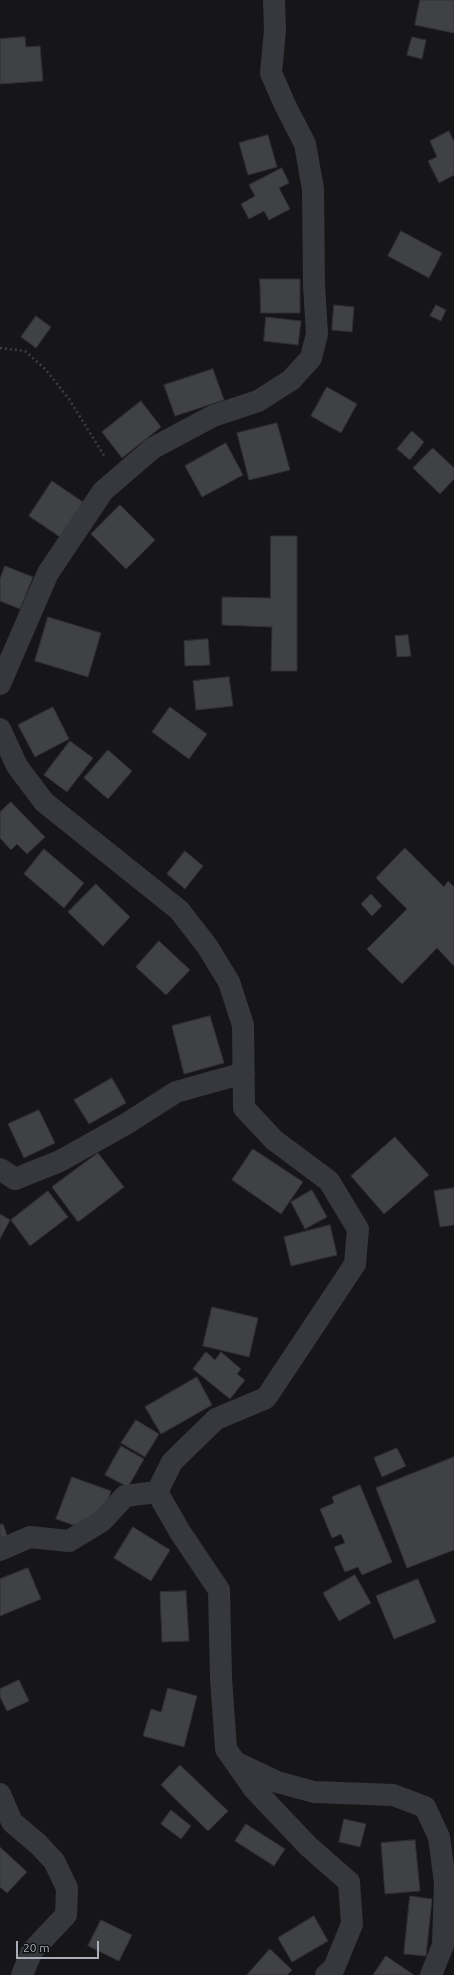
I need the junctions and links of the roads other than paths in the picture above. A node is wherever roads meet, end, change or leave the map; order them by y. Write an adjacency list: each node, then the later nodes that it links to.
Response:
1 (274, 0): 2 (street)
2 (0, 684)
3 (0, 729): 4 (street)
4 (244, 1073): 5 (street); 6 (street)
5 (0, 1169)
6 (157, 1492): 7 (street); 8 (street)
7 (0, 1550)
8 (236, 1763): 11 (street); 12 (street)
9 (0, 1794): 10 (street)
10 (22, 1975)
11 (326, 1975)
12 (431, 1975)

